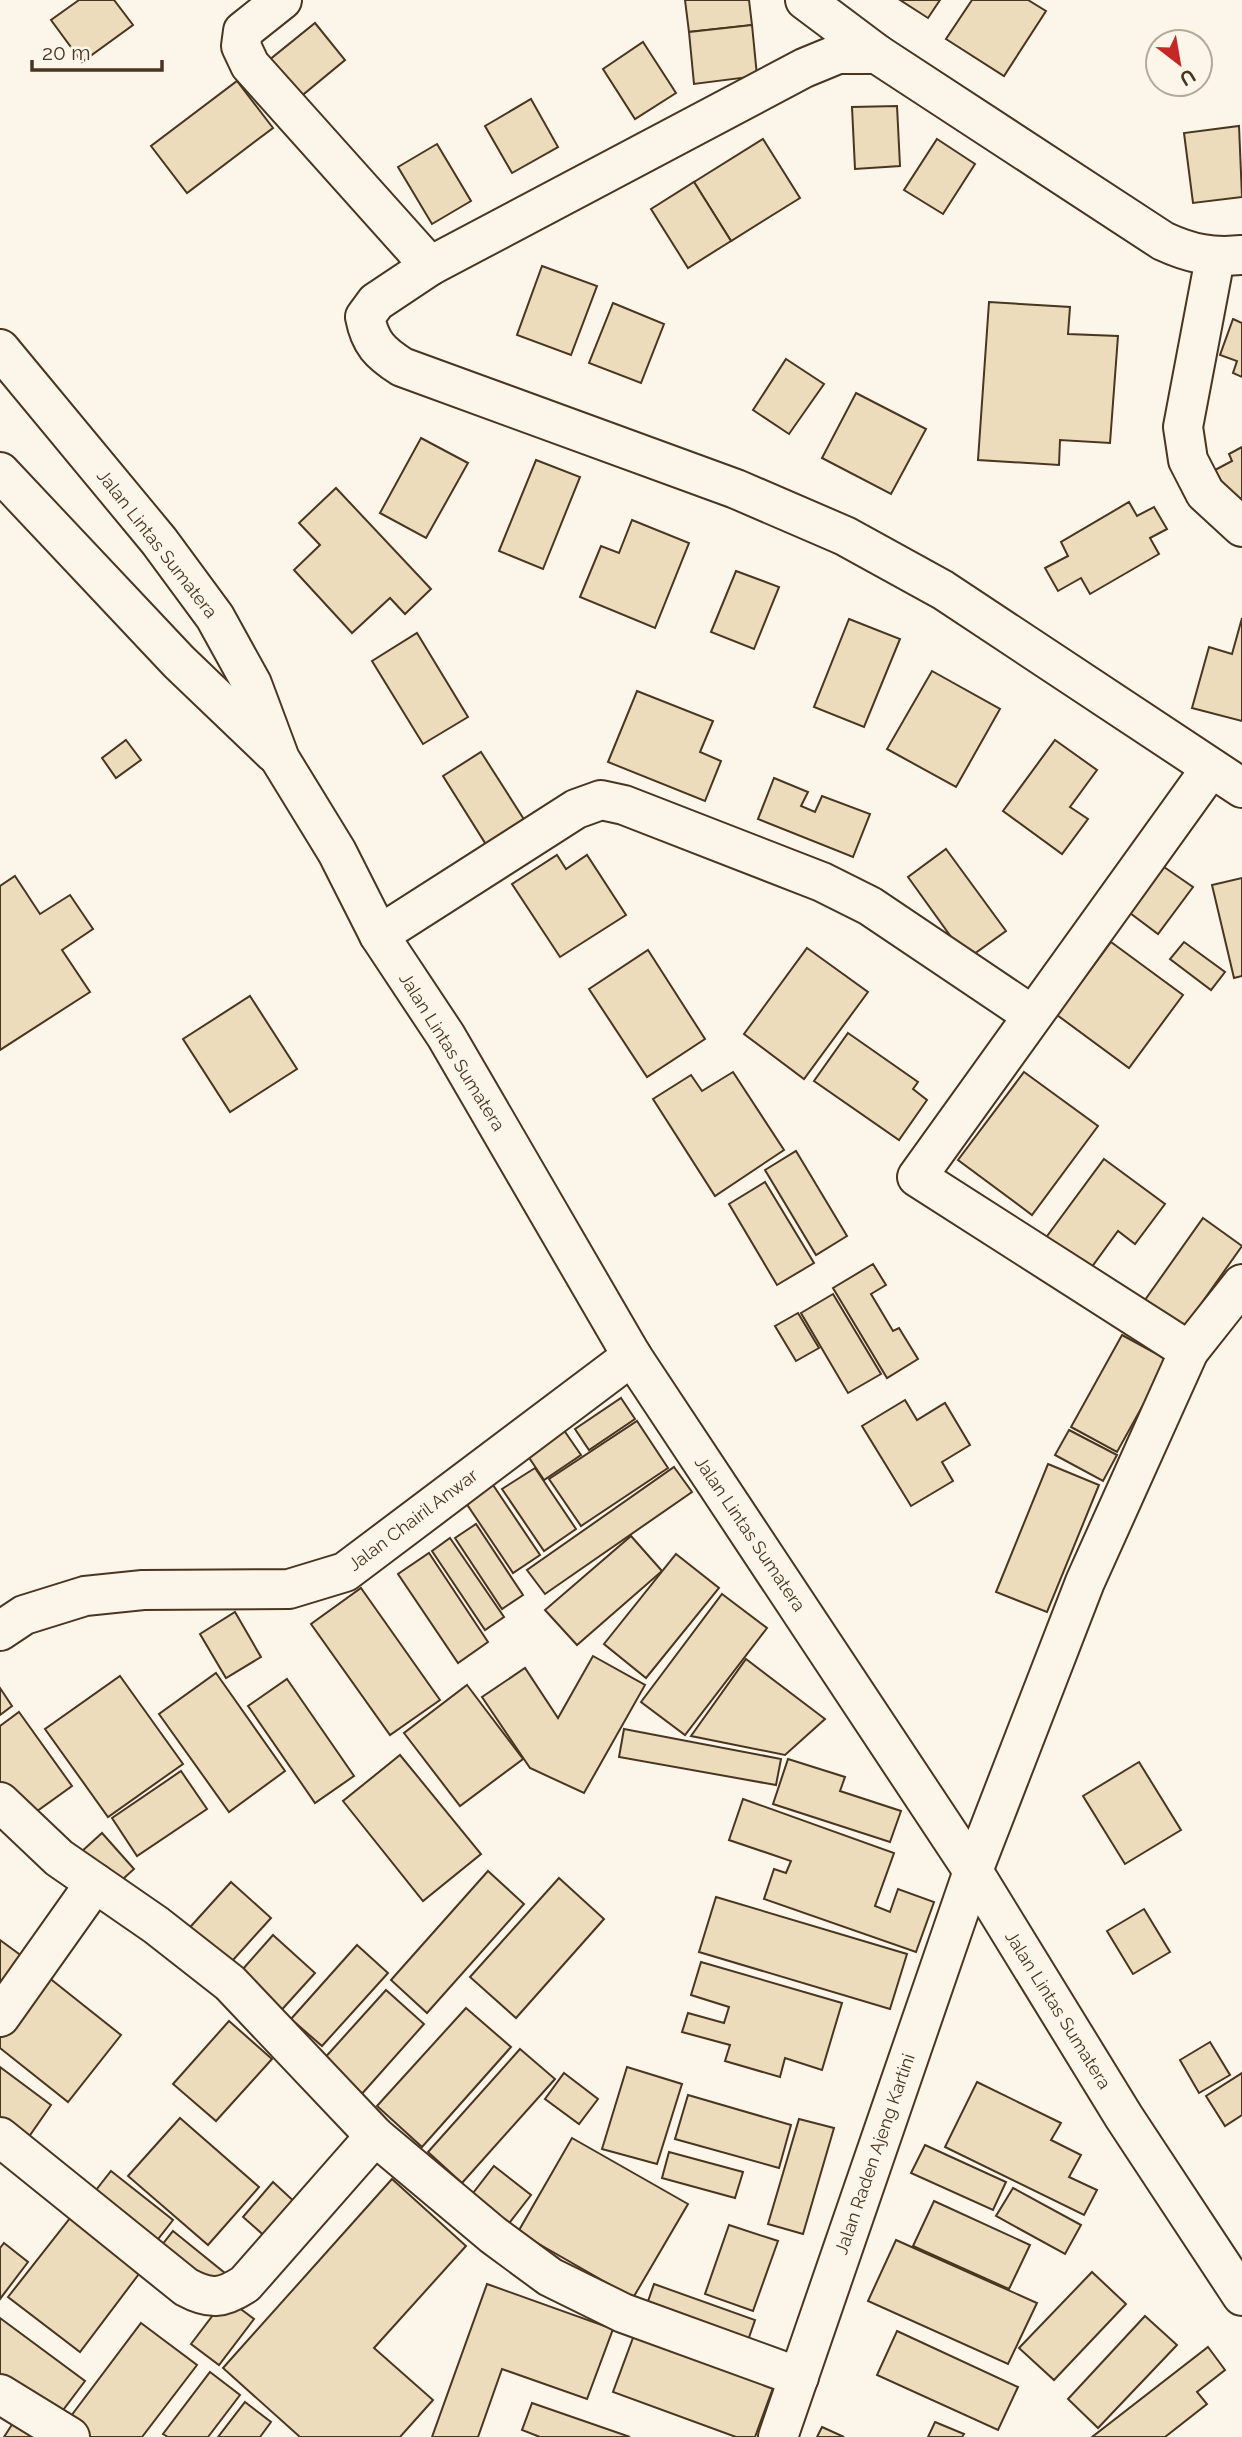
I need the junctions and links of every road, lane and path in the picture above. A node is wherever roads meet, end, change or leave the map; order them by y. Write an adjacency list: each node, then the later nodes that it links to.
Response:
1 (282, 0): 5 (main road)
2 (805, 0): 3 (main road)
3 (877, 54): 4 (main road); 5 (main road)
4 (1228, 256): 8 (main road)
5 (430, 266): 10 (main road)
6 (0, 349): 9 (main road, Jalan Lintas Sumatera)
7 (0, 472): 9 (main road, Jalan Lintas Sumatera)
8 (1242, 527)
9 (280, 759): 11 (main road, Jalan Lintas Sumatera)
10 (1227, 778): 12 (main road)
11 (379, 935): 12 (main road); 15 (main road, Jalan Lintas Sumatera)
12 (1032, 1015): 14 (main road)
13 (1242, 1284): 14 (main road, Jalan Raden Ajeng Kartini)
14 (1189, 1351): 18 (main road, Jalan Raden Ajeng Kartini)
15 (632, 1356): 16 (main road, Jalan Chairil Anwar); 18 (main road, Jalan Lintas Sumatera)
16 (0, 1631)
17 (0, 1802): 19 (main road)
18 (973, 1871): 23 (main road, Jalan Lintas Sumatera); 24 (main road, Jalan Raden Ajeng Kartini)
19 (95, 1883): 20 (main road); 21 (main road)
20 (0, 2017)
21 (374, 2136): 22 (main road); 24 (main road)
22 (0, 2137)
23 (1242, 2296)
24 (799, 2378): 27 (main road, Jalan Raden Ajeng Kartini)
25 (0, 2394): 26 (main road)
26 (70, 2437)
27 (778, 2437)

